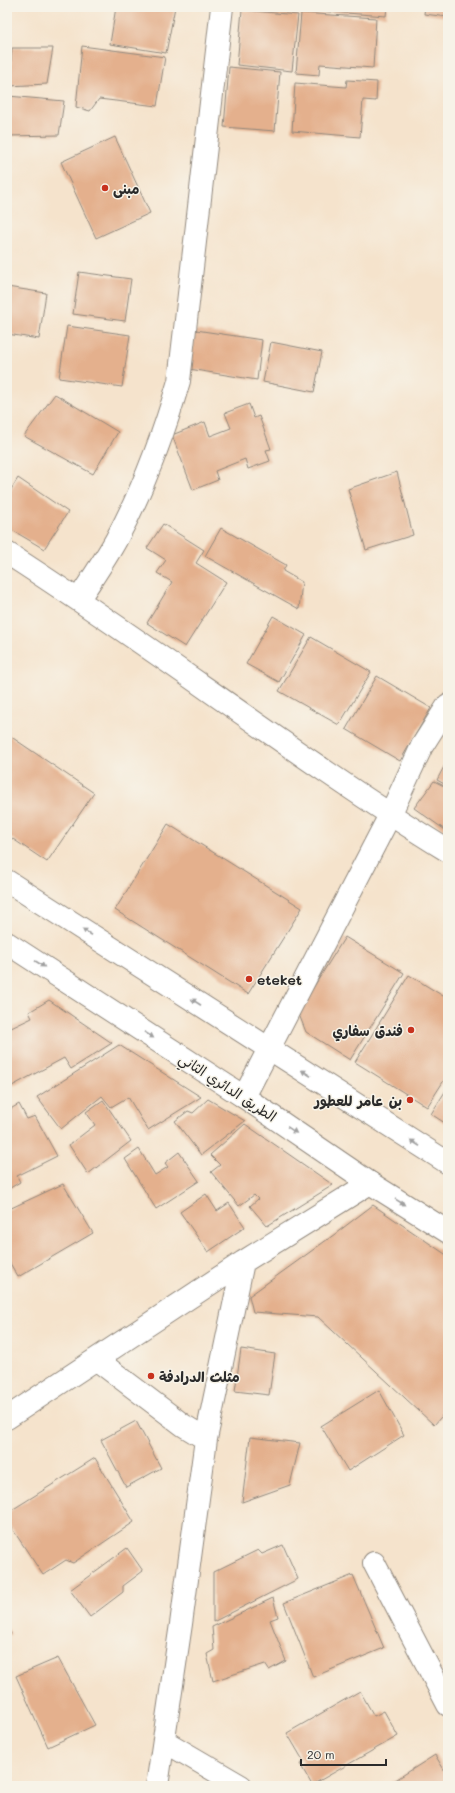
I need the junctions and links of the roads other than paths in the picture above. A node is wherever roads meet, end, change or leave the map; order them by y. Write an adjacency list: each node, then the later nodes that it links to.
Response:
1 (222, 7): 3 (street)
2 (7, 553): 3 (street)
3 (79, 599): 5 (street)
4 (448, 705): 5 (street)
5 (390, 815): 6 (street); 9 (street)
6 (448, 851)
7 (7, 881): 9 (street, one-way to 7)
8 (7, 943): 10 (street, الطريق الدائري الثاني, one-way to 10)
9 (269, 1049): 10 (street); 11 (street, one-way to 9)
10 (244, 1097): 12 (street, الطريق الدائري الثاني, one-way to 12)
11 (448, 1164)
12 (370, 1183): 13 (street, الطريق الدائري الثاني, one-way to 13); 14 (street)
13 (448, 1232)
14 (243, 1262): 15 (street); 17 (street)
15 (97, 1360): 16 (street); 17 (street)
16 (7, 1418)
17 (206, 1439): 20 (street)
18 (374, 1563): 19 (street)
19 (448, 1705)
20 (164, 1741): 21 (street); 22 (street)
21 (157, 1786)
22 (241, 1786)

